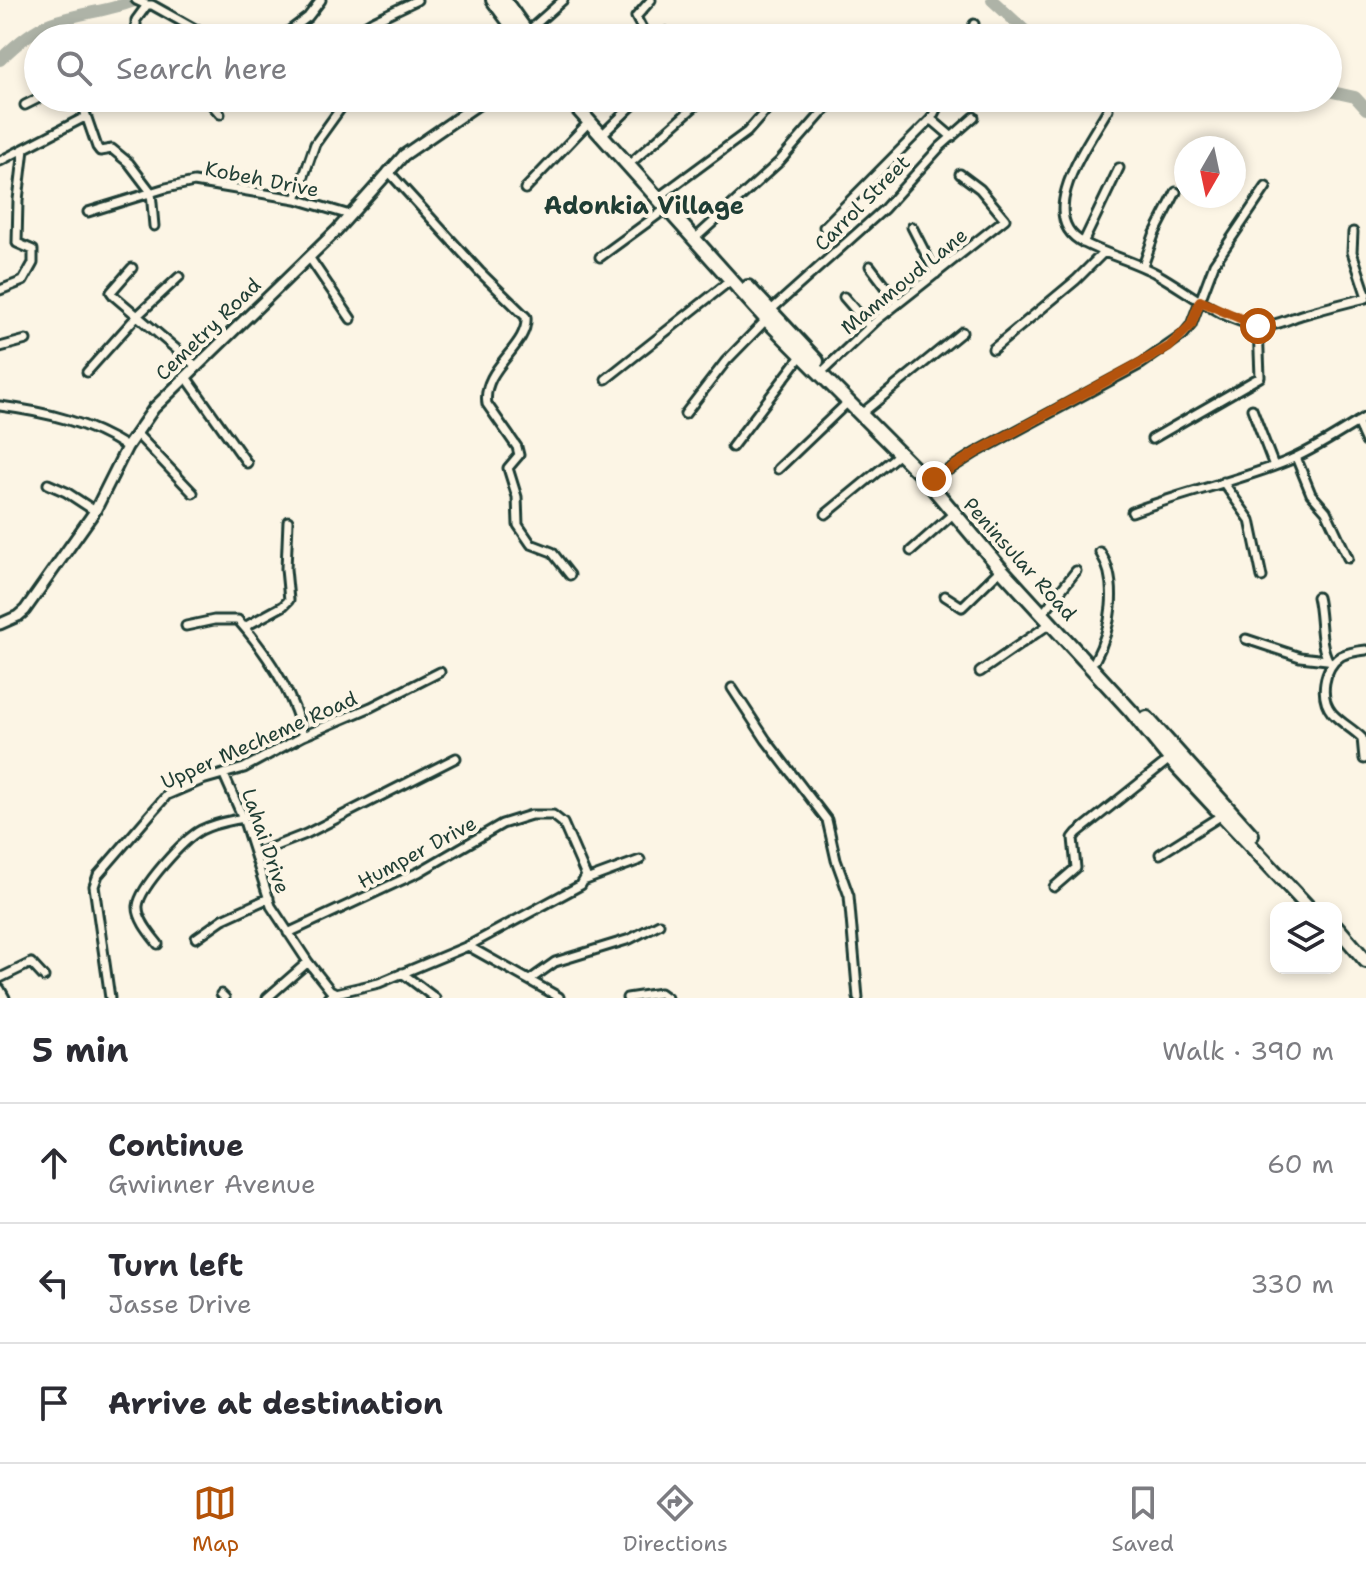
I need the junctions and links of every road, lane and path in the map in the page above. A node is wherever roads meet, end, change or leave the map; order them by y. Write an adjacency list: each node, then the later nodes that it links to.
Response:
1 (321, 0): 10 (street)
2 (417, 0): 11 (street)
3 (493, 0): 12 (main road)
4 (504, 0): 13 (main road)
5 (563, 0): 14 (street)
6 (651, 0): 15 (street)
7 (142, 2): 8 (street); 9 (street)
8 (136, 24)
9 (187, 24)
10 (299, 24)
11 (370, 24)
12 (516, 24)
13 (519, 24)
14 (539, 24)
15 (640, 24)
16 (84, 112): 27 (street)
17 (338, 112): 44 (street)
18 (469, 112): 37 (street, Cemetry Road)
19 (584, 112): 30 (main road, Peninsular Road)
20 (589, 112): 31 (main road, Peninsular Road)
21 (626, 112): 31 (street)
22 (688, 112): 34 (street)
23 (765, 112): 42 (street)
24 (823, 112): 52 (street)
25 (935, 112): 29 (street)
26 (1106, 112): 53 (street)
27 (85, 117): 33 (street); 41 (street)
28 (974, 117): 32 (street, Carrol Street)
29 (931, 119): 32 (street); 49 (street)
30 (589, 122): 40 (street); 45 (main road, Peninsular Road)
31 (606, 131): 34 (main road, Peninsular Road)
32 (952, 137): 68 (street, Carrol Street)
33 (24, 149): 35 (street); 63 (street)
34 (634, 160): 42 (main road, Peninsular Road)
35 (0, 161)
36 (1119, 168): 53 (street)
37 (388, 171): 47 (street, Cemetry Road); 114 (street)
38 (960, 174): 60 (street, Mammoud Lane)
39 (1266, 187): 66 (street)
40 (525, 189)
41 (151, 192): 44 (street, Kobeh Drive); 46 (street, Kobeh Drive); 48 (street)
42 (663, 194): 52 (main road, Peninsular Road)
43 (1174, 196): 58 (street)
44 (296, 199): 47 (street, Kobeh Drive)
45 (667, 208): 56 (street); 62 (main road, Peninsular Road)
46 (88, 212)
47 (350, 215): 55 (street, Cemetry Road)
48 (154, 226)
49 (824, 227)
50 (912, 227): 60 (street)
51 (1353, 232): 64 (street)
52 (700, 234): 68 (main road, Peninsular Road)
53 (1083, 243): 54 (street)
54 (1104, 252): 58 (street); 76 (street)
55 (309, 257): 70 (street); 78 (street, Cemetry Road)
56 (600, 257)
57 (870, 266): 67 (street)
58 (1143, 266): 66 (street)
59 (132, 268): 69 (street)
60 (936, 274): 67 (street, Mammoud Lane)
61 (179, 277): 69 (street)
62 (731, 280): 68 (main road, Peninsular Road); 82 (street)
63 (0, 290)
64 (1366, 296): 72 (street)
65 (844, 297): 71 (street)
66 (1200, 301): 72 (street); 100 (street)
67 (898, 303): 71 (street, Mammoud Lane)
68 (770, 315): 77 (main road, Peninsular Road); 79 (main road, Peninsular Road); 87 (street, Carrol Street)
69 (137, 316): 78 (street); 80 (street)
70 (351, 319)
71 (869, 326): 79 (street, Mammoud Lane)
72 (1258, 326): 91 (street)
73 (962, 332): 86 (street)
74 (26, 340): 75 (street)
75 (0, 347)
76 (993, 349)
77 (801, 356): 83 (main road, Peninsular Road); 94 (street)
78 (196, 366): 81 (street, Cemetry Road)
79 (825, 369): 86 (main road, Peninsular Road)
80 (87, 372)
81 (186, 377): 90 (street, Cemetry Road); 97 (street)
82 (606, 379)
83 (847, 403): 95 (main road, Peninsular Road); 99 (street)
84 (0, 406): 93 (street)
85 (1252, 409): 98 (street)
86 (866, 410): 100 (main road, Peninsular Road)
87 (685, 414)
88 (1366, 417): 89 (street)
89 (1357, 422): 92 (street); 96 (street)
90 (136, 433): 93 (street, Cemetry Road); 103 (street)
91 (1152, 439)
92 (1366, 442)
93 (127, 447): 104 (street, Cemetry Road)
94 (732, 447)
95 (899, 454): 106 (street); 107 (main road, Peninsular Road)
96 (1296, 457): 98 (street); 111 (street)
97 (247, 463)
98 (1274, 466): 101 (street)
99 (778, 469)
100 (934, 479): 118 (main road, Peninsular Road)
101 (1223, 482): 105 (street); 115 (street)
102 (48, 484): 104 (street)
103 (193, 493)
104 (95, 511): 120 (street, Cemetry Road)
105 (1132, 512)
106 (826, 514)
107 (953, 514): 109 (street); 112 (main road, Peninsular Road)
108 (288, 521): 122 (street)
109 (911, 551)
110 (1100, 552): 125 (street)
111 (1348, 558)
112 (1001, 569): 116 (street); 119 (main road, Peninsular Road)
113 (1076, 571): 118 (street)
114 (570, 575)
115 (1262, 577)
116 (945, 596)
117 (1317, 597): 126 (street)
118 (1047, 608): 125 (main road, Peninsular Road)
119 (1051, 623): 128 (street); 131 (main road, Peninsular Road)
120 (0, 624)
121 (186, 626): 122 (street)
122 (246, 629): 130 (street)
123 (1246, 639): 126 (street)
124 (1366, 650): 126 (street)
125 (1095, 660): 131 (main road, Peninsular Road)
126 (1330, 662): 133 (street)
127 (440, 672): 130 (street, Upper Mecheme Road)
128 (980, 672)
129 (732, 688): 168 (street)
130 (303, 736): 134 (street, Upper Mecheme Road)
131 (1173, 756): 135 (main road, Peninsular Road); 141 (street); 144 (main road, Peninsular Road)
132 (456, 758): 137 (street)
133 (1364, 759)
134 (224, 775): 136 (street, Lahai Drive); 162 (street, Upper Mecheme Road)
135 (1222, 815): 138 (street); 143 (main road, Peninsular Road)
136 (243, 818): 137 (street, Lahai Drive); 150 (street)
137 (255, 854): 142 (street, Lahai Drive)
138 (1160, 854)
139 (640, 860): 140 (street)
140 (586, 880): 146 (street, Humper Drive); 151 (street)
141 (1054, 887)
142 (269, 898): 146 (street, Lahai Drive); 148 (street)
143 (1303, 902)
144 (1314, 902)
145 (659, 924): 158 (street)
146 (288, 933): 153 (street, Lahai Drive)
147 (1342, 933): 152 (main road)
148 (196, 938)
149 (1342, 943): 154 (main road)
150 (158, 944)
151 (468, 946): 155 (street); 158 (street)
152 (1366, 961)
153 (308, 962): 160 (street, Lahai Drive); 163 (street)
154 (1366, 972)
155 (402, 973): 160 (street); 164 (street)
156 (44, 977): 157 (street)
157 (0, 978)
158 (531, 979): 165 (street)
159 (0, 989): 161 (street)
160 (332, 996)
161 (5, 998)
162 (110, 998)
163 (267, 998)
164 (435, 998)
165 (559, 998)
166 (627, 998): 167 (street)
167 (667, 998)
168 (858, 998)

